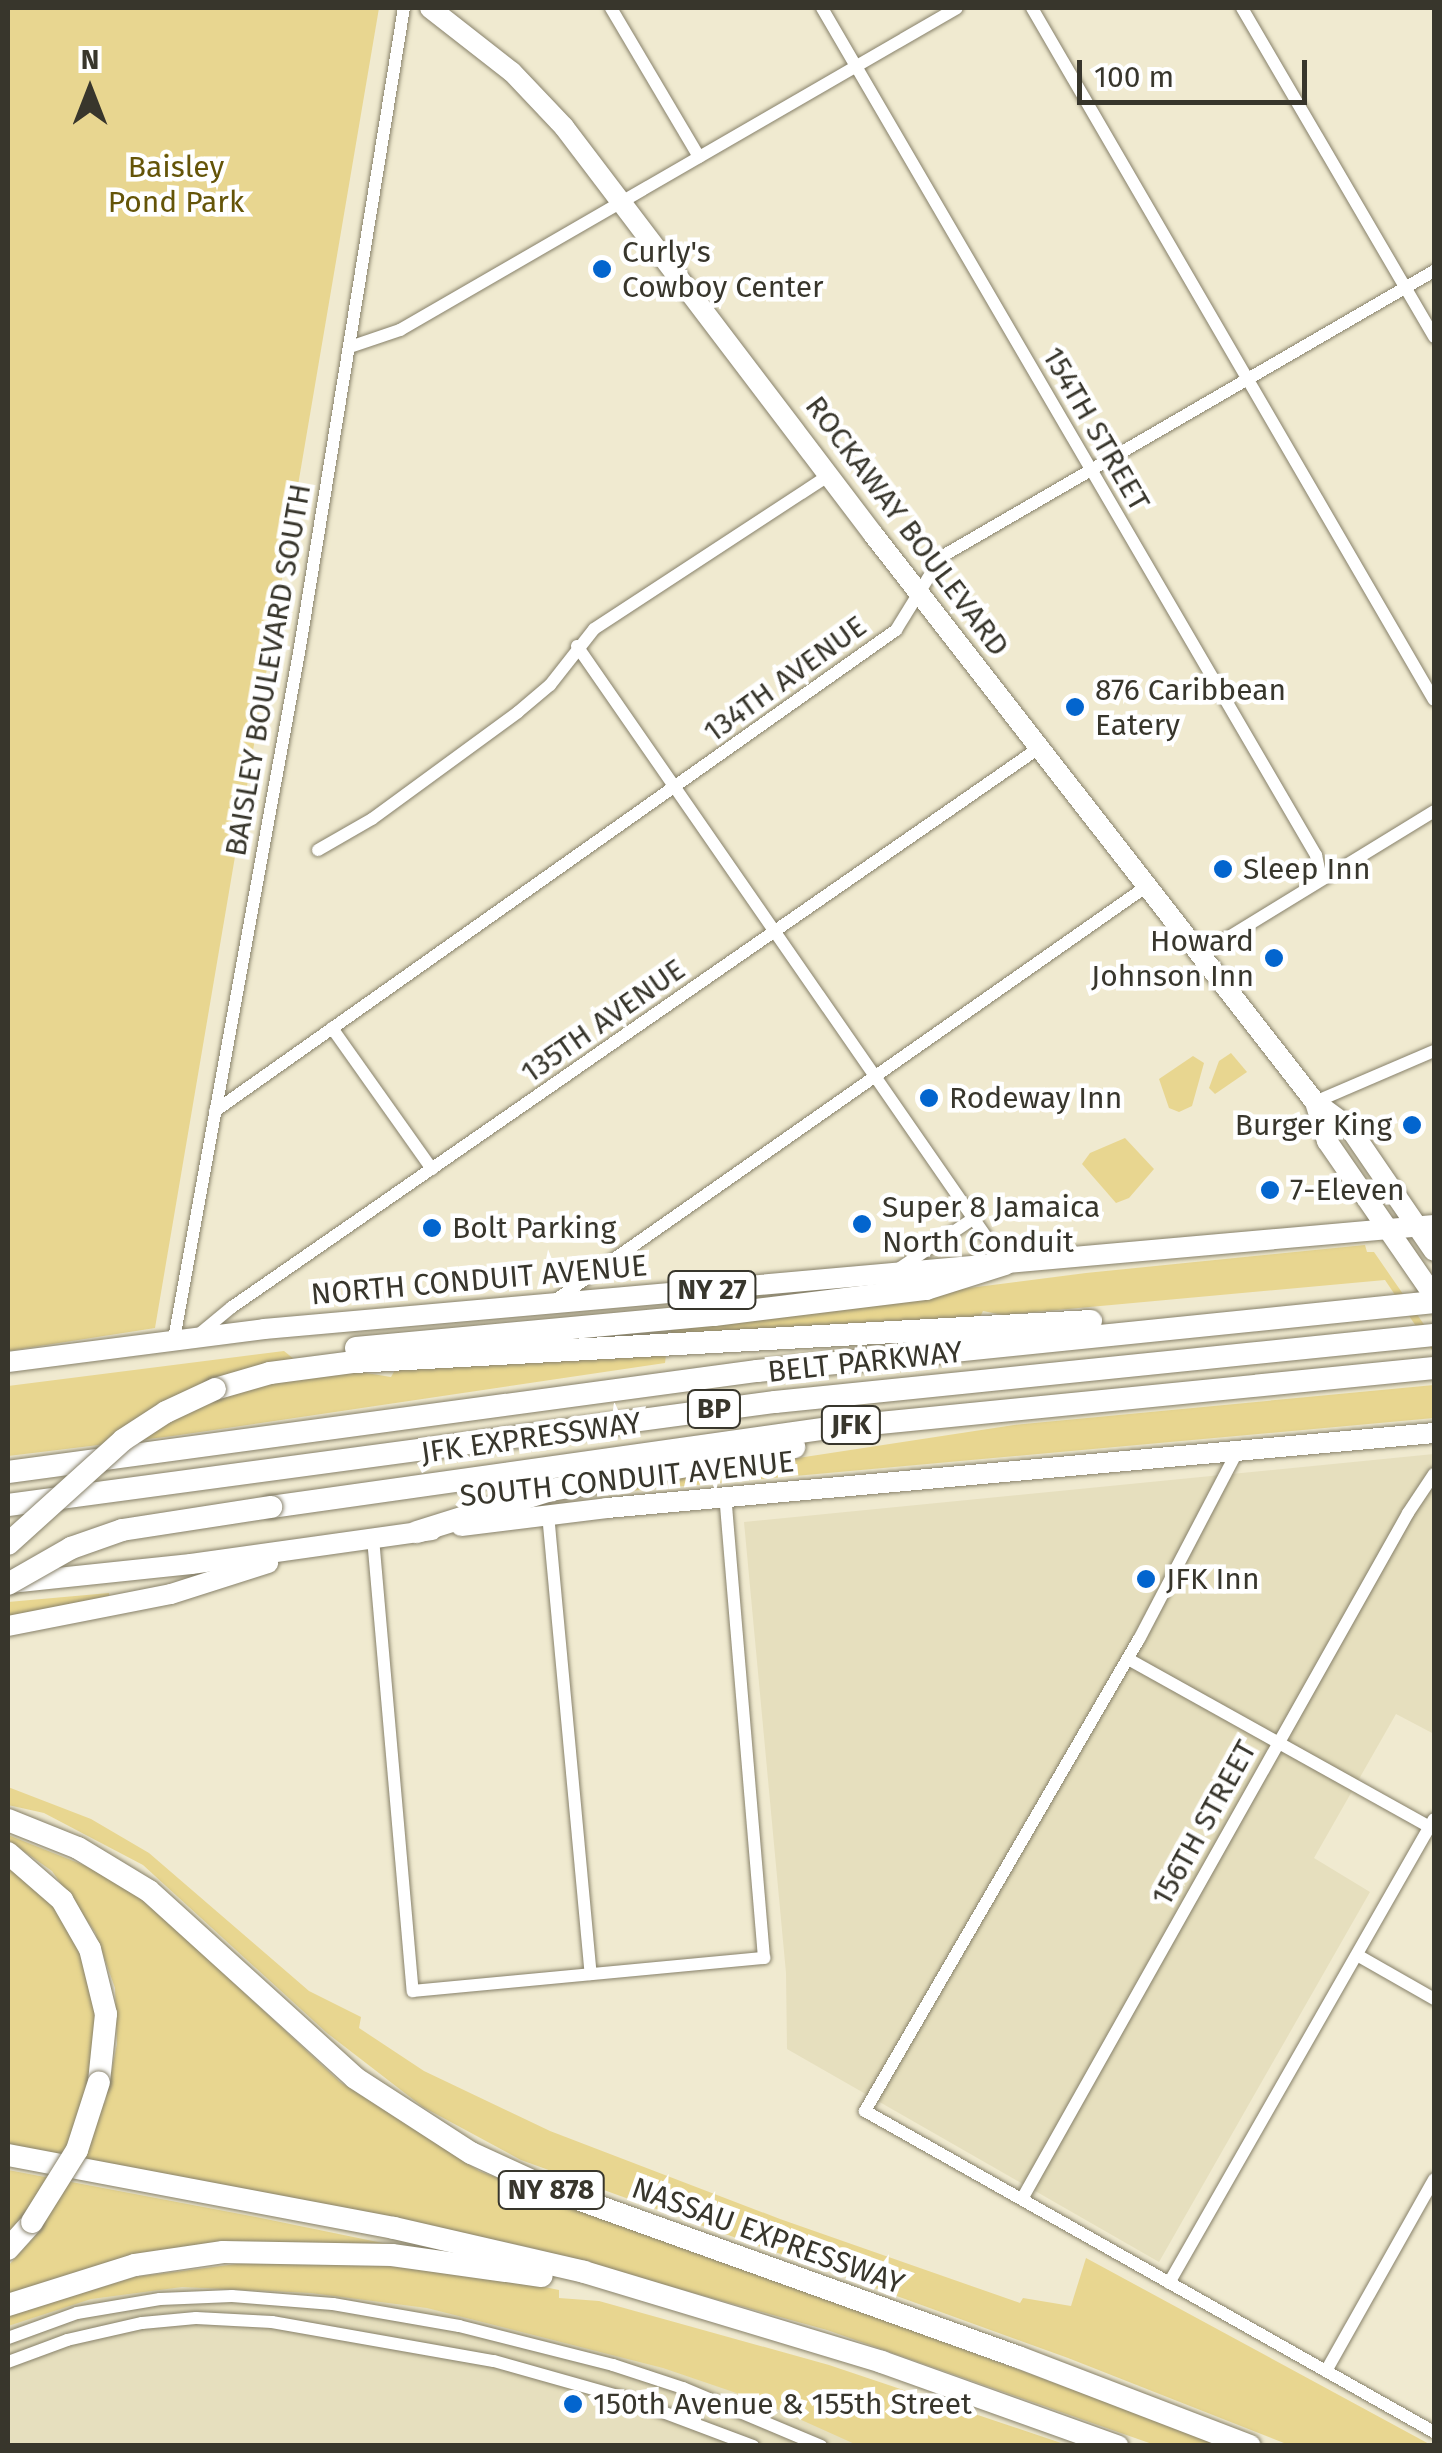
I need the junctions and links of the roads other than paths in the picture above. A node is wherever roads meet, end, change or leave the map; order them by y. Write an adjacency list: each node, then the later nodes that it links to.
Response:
1 (404, 8): 14 (street, BAISLEY BOULEVARD SOUTH)
2 (430, 8): 10 (main road, ROCKAWAY BOULEVARD)
3 (611, 8): 9 (street)
4 (822, 8): 8 (street, 154TH STREET)
5 (957, 8): 8 (street)
6 (1032, 8): 15 (street)
7 (1242, 8): 12 (street)
8 (856, 66): 9 (street); 16 (street, 154TH STREET)
9 (699, 158): 10 (street)
10 (623, 202): 14 (street); 17 (main road, ROCKAWAY BOULEVARD)
11 (1434, 271): 12 (street, 134TH AVENUE)
12 (1406, 288): 13 (street); 15 (street, 134TH AVENUE)
13 (1434, 337)
14 (350, 347): 33 (street, BAISLEY BOULEVARD SOUTH)
15 (1248, 380): 16 (street, 134TH AVENUE); 20 (street)
16 (1092, 471): 18 (street, 134TH AVENUE); 25 (street, 154TH STREET)
17 (829, 475): 18 (main road, ROCKAWAY BOULEVARD); 19 (street)
18 (920, 595): 21 (main road, ROCKAWAY BOULEVARD); 22 (street, 134TH AVENUE)
19 (577, 646): 22 (street); 24 (street)
20 (1434, 700)
21 (1039, 748): 26 (main road, ROCKAWAY BOULEVARD); 27 (street, 135TH AVENUE)
22 (676, 788): 27 (street); 29 (street, 134TH AVENUE)
23 (1434, 811): 25 (street)
24 (318, 850)
25 (1320, 878): 28 (street)
26 (1148, 886): 28 (main road, ROCKAWAY BOULEVARD); 31 (street)
27 (775, 932): 31 (street); 34 (street, 135TH AVENUE)
28 (1201, 954): 32 (main road, ROCKAWAY BOULEVARD)
29 (332, 1028): 33 (street, 134TH AVENUE); 34 (street)
30 (1434, 1050): 32 (street)
31 (874, 1075): 35 (street); 42 (street)
32 (1315, 1102): 36 (main road, ROCKAWAY BOULEVARD); 37 (main road, ROCKAWAY BOULEVARD)
33 (214, 1111): 46 (street, BAISLEY BOULEVARD SOUTH)
34 (432, 1170): 45 (street, 135TH AVENUE)
35 (974, 1218): 39 (street); 40 (street)
36 (1426, 1226): 37 (main road, NORTH CONDUIT AVENUE / NY 27); 38 (main road, ROCKAWAY BOULEVARD)
37 (1391, 1229): 39 (main road, NORTH CONDUIT AVENUE / NY 27); 41 (main road, ROCKAWAY BOULEVARD)
38 (1434, 1251)
39 (1004, 1264): 40 (main road, NORTH CONDUIT AVENUE / NY 27); 47 (highway)
40 (890, 1275): 42 (main road, NORTH CONDUIT AVENUE / NY 27)
41 (1434, 1299): 43 (highway, BELT PARKWAY / BP)
42 (550, 1304): 45 (main road, NORTH CONDUIT AVENUE / NY 27)
43 (1240, 1319): 47 (highway); 53 (highway, BELT PARKWAY / BP)
44 (1429, 1336): 56 (highway, BELT PARKWAY / BP)
45 (196, 1337): 46 (main road, NORTH CONDUIT AVENUE / NY 27)
46 (174, 1339): 48 (main road, NORTH CONDUIT AVENUE / NY 27)
47 (548, 1340): 60 (highway, bridge)
48 (8, 1362)
49 (1434, 1368): 50 (highway, JFK EXPRESSWAY / JFK)
50 (1008, 1408): 58 (highway); 62 (highway, JFK EXPRESSWAY / JFK, bridge)
51 (1434, 1432): 52 (main road, SOUTH CONDUIT AVENUE)
52 (1238, 1450): 55 (main road, SOUTH CONDUIT AVENUE); 64 (street)
53 (8, 1472)
54 (1434, 1474): 65 (street, 156TH STREET)
55 (726, 1498): 57 (main road, SOUTH CONDUIT AVENUE); 70 (street)
56 (8, 1505)
57 (548, 1514): 58 (main road, SOUTH CONDUIT AVENUE); 70 (street)
58 (417, 1532): 59 (main road, SOUTH CONDUIT AVENUE)
59 (373, 1538): 61 (main road, SOUTH CONDUIT AVENUE); 70 (street)
60 (8, 1544)
61 (321, 1546): 62 (main road, SOUTH CONDUIT AVENUE); 63 (main road)
62 (8, 1584)
63 (8, 1626)
64 (1128, 1659): 65 (street); 74 (street)
65 (1278, 1740): 67 (street); 74 (street, 156TH STREET)
66 (8, 1820): 86 (highway, NASSAU EXPRESSWAY / NY 878)
67 (1432, 1823): 69 (street)
68 (8, 1853): 75 (highway, bridge)
69 (1357, 1955): 71 (street); 76 (street)
70 (591, 1974)
71 (1434, 2000)
72 (8, 2155): 78 (highway, NY 878)
73 (1434, 2179): 81 (street)
74 (1022, 2199): 76 (street)
75 (8, 2250)
76 (1169, 2283): 81 (street)
77 (8, 2305): 78 (highway)
78 (717, 2311): 85 (highway, NY 878)
79 (8, 2338): 84 (street)
80 (8, 2362): 83 (street)
81 (1326, 2371): 82 (street)
82 (1434, 2432)
83 (753, 2446)
84 (822, 2446)
85 (1117, 2446)
86 (1250, 2446)

